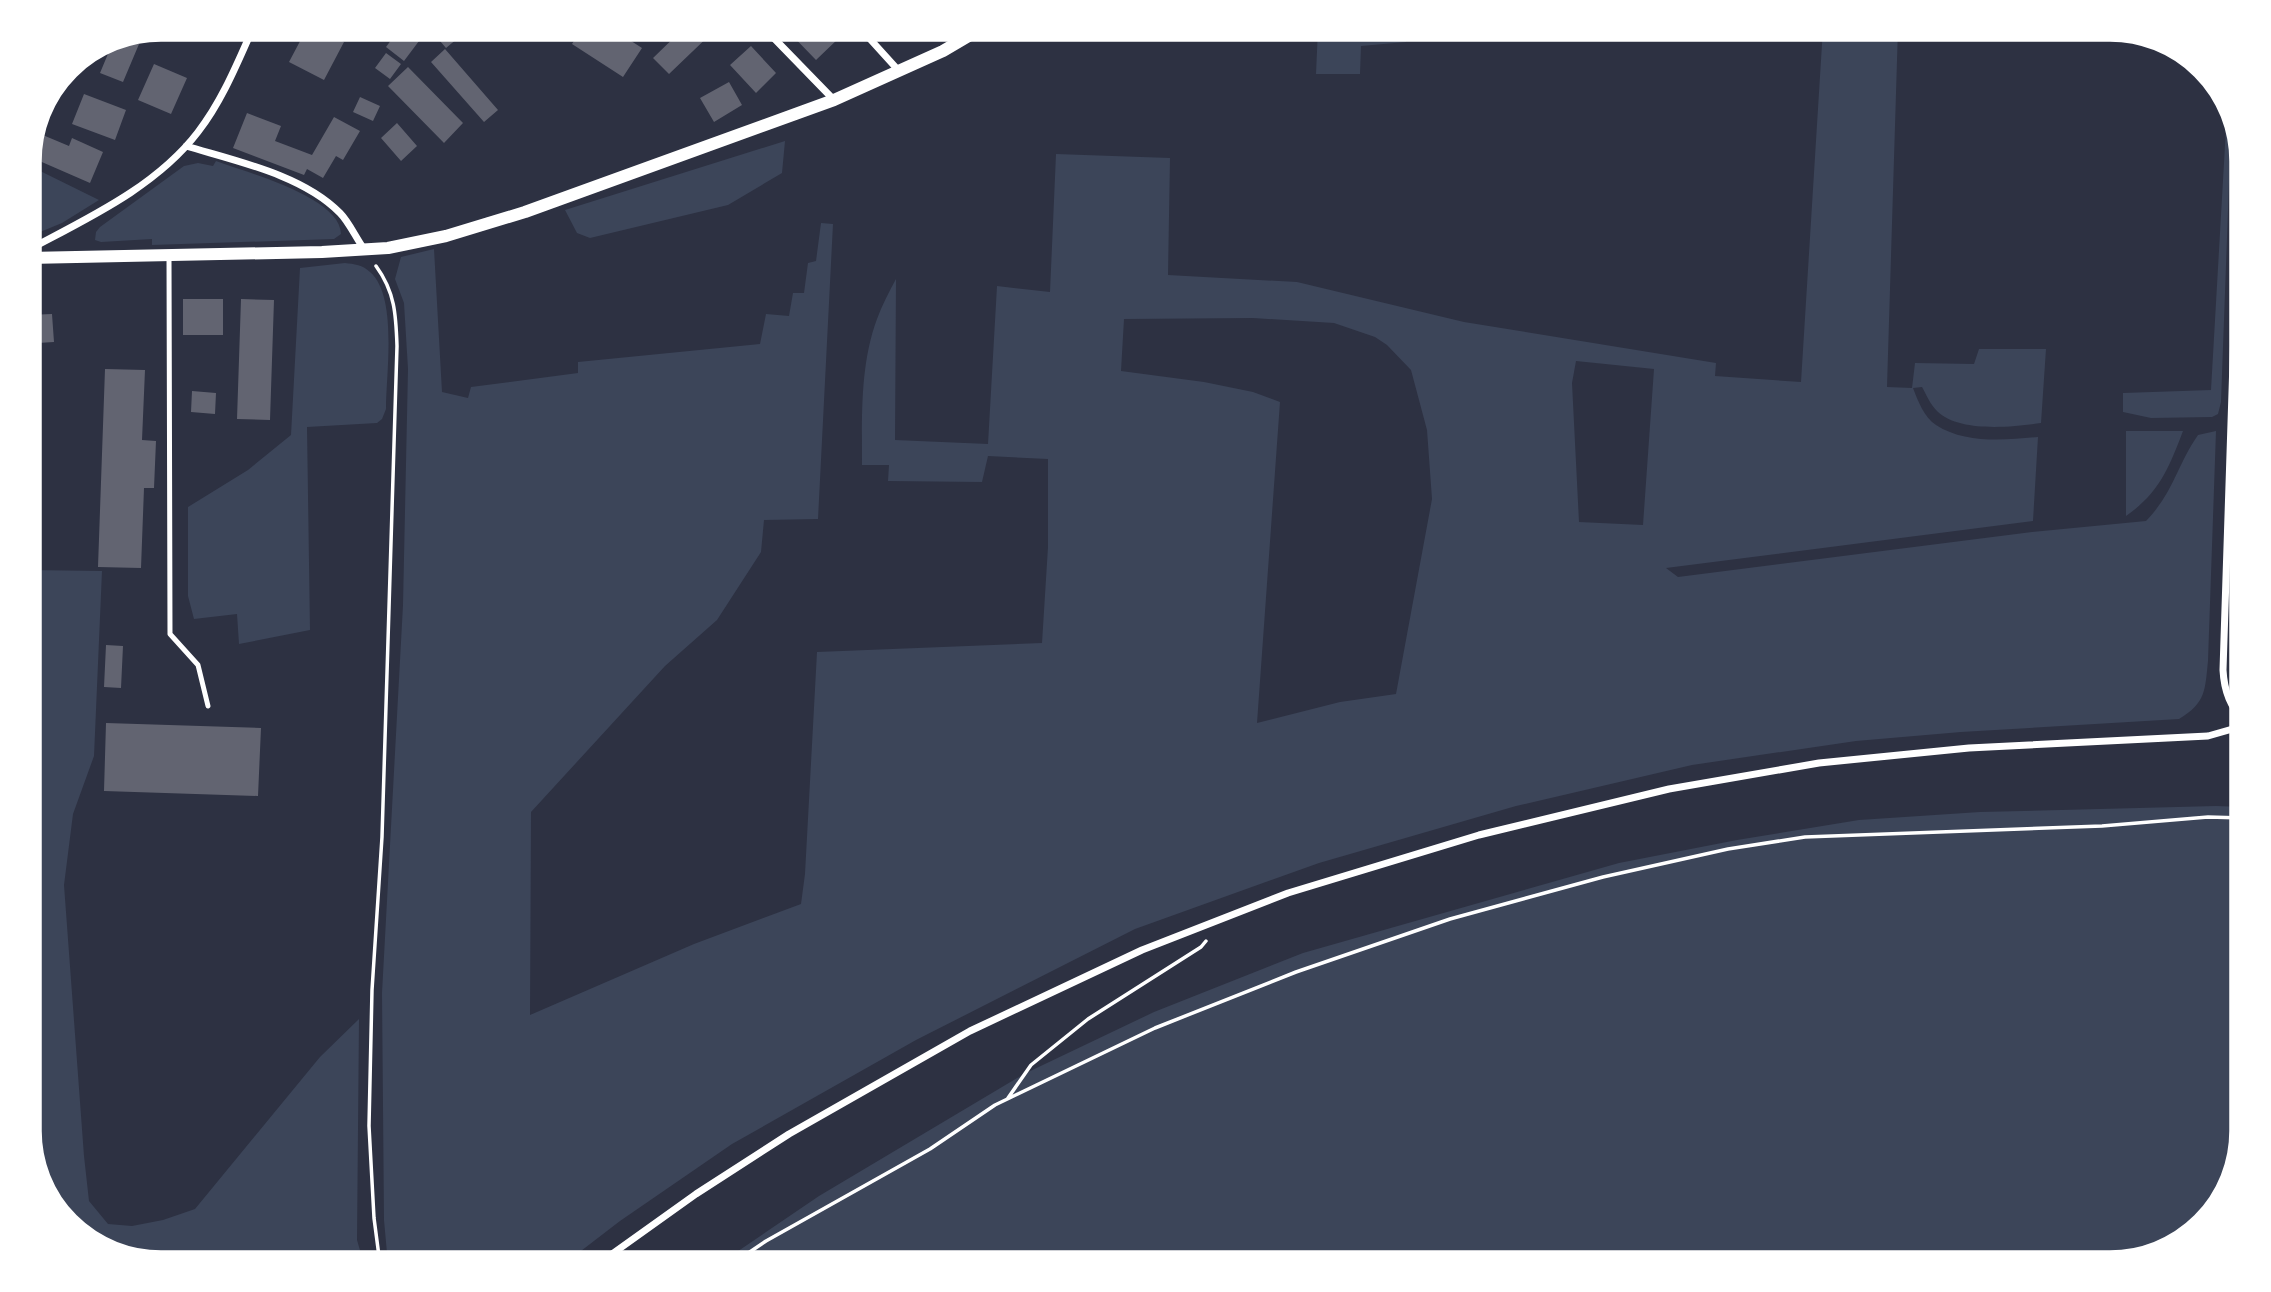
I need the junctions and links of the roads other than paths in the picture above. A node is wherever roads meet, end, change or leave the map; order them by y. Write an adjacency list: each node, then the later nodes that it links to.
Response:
1 (247, 40): 7 (street)
2 (776, 40): 6 (street)
3 (871, 40): 5 (street)
4 (962, 40): 5 (street)
5 (899, 71): 6 (street)
6 (834, 100): 9 (street)
7 (186, 146): 8 (street); 9 (street)
8 (41, 243)
9 (364, 250): 10 (street)
10 (169, 256): 11 (street); 14 (lane)
11 (41, 258)
12 (2230, 445): 13 (street)
13 (2231, 705)
14 (208, 706)
15 (2231, 730): 16 (street)
16 (615, 1252)

